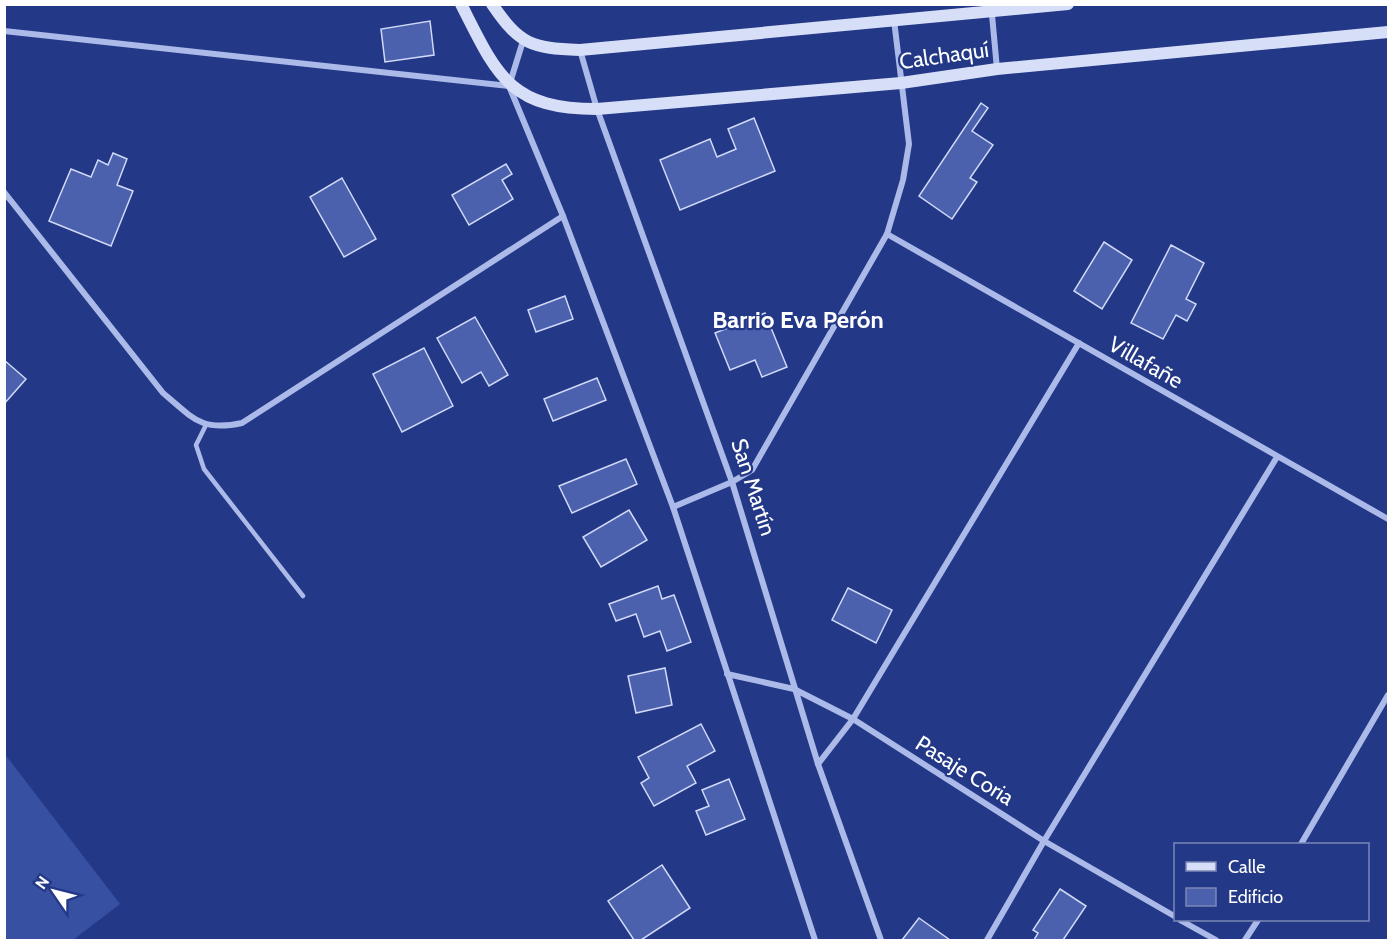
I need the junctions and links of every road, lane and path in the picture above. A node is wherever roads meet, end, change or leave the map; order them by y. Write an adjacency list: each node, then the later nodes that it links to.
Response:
1 (461, 4): 12 (street)
2 (1068, 4): 4 (street, Calchaquí)
3 (492, 5): 8 (street)
4 (992, 8): 5 (street, Calchaquí); 10 (street)
5 (894, 20): 9 (street, Calchaquí); 11 (street)
6 (4, 31): 12 (street)
7 (1389, 32): 10 (street, Calchaquí)
8 (523, 41): 9 (street, Calchaquí); 12 (street)
9 (580, 50): 13 (street, San Martín)
10 (998, 69): 11 (street, Calchaquí)
11 (901, 83): 13 (street, Calchaquí); 16 (street)
12 (509, 86): 13 (street, Calchaquí); 15 (street)
13 (597, 109): 20 (street, San Martín)
14 (4, 192): 18 (street)
15 (563, 216): 18 (street); 21 (street)
16 (887, 234): 17 (street, Villafañe); 20 (street)
17 (1079, 343): 19 (street, Villafañe); 27 (street)
18 (206, 425): 23 (lane)
19 (1276, 457): 22 (street, Villafañe); 29 (street)
20 (732, 482): 21 (street); 25 (street, San Martín)
21 (673, 507): 24 (street)
22 (1389, 519)
23 (303, 596)
24 (727, 674): 25 (street, Pasaje Coria); 34 (street)
25 (794, 689): 27 (street, Pasaje Coria); 28 (street, San Martín)
26 (1389, 695): 30 (street)
27 (853, 719): 28 (street); 29 (street, Pasaje Coria)
28 (818, 764): 35 (street, San Martín)
29 (1044, 841): 31 (street, Pasaje Coria); 36 (street)
30 (1302, 843)
31 (1174, 916)
32 (1182, 921): 37 (street)
33 (1257, 921): 38 (street)
34 (815, 940)
35 (881, 940)
36 (987, 940)
37 (1216, 940)
38 (1245, 940)

